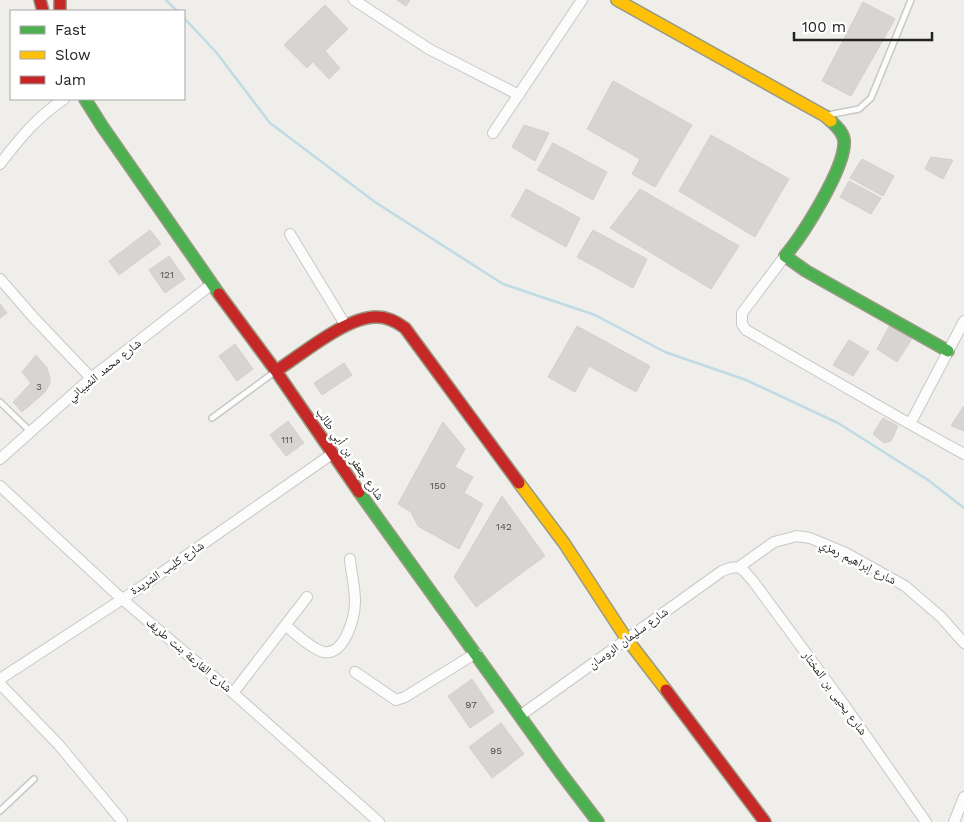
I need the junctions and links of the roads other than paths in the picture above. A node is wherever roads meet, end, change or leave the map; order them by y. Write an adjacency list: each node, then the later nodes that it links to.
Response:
1 (354, 0): 5 (street)
2 (582, 0): 6 (street)
3 (617, 0): 9 (street)
4 (911, 0): 9 (lane)
5 (367, 3): 6 (street)
6 (519, 95): 10 (street)
7 (62, 100): 11 (street)
8 (86, 100): 15 (street, شارع جعفر بن أبي طالب)
9 (825, 116): 13 (street)
10 (492, 133)
11 (0, 164)
12 (290, 234): 17 (street)
13 (785, 256): 18 (street); 23 (street)
14 (0, 279): 20 (street)
15 (212, 284): 19 (street, شارع جعفر بن أبي طالب); 20 (street, شارع محمد الشيباني)
16 (964, 321): 18 (street)
17 (346, 326): 19 (street); 34 (street)
18 (948, 352): 23 (street)
19 (276, 371): 22 (lane); 25 (street, شارع جعفر بن أبي طالب)
20 (91, 378): 24 (street, شارع محمد الشيباني)
21 (0, 402): 24 (lane)
22 (212, 418)
23 (910, 424): 26 (street)
24 (31, 432): 27 (street, شارع محمد الشيباني)
25 (332, 454): 32 (street, شارع كليب الشريدة); 36 (street, شارع جعفر بن أبي طالب)
26 (964, 454)
27 (0, 459)
28 (0, 486): 32 (street, شارع الفارعة بنت طريف)
29 (350, 559): 33 (street)
30 (739, 567): 34 (street, شارع سليمان الروسان); 35 (street, شارع إبراهيم رمزي); 49 (street, شارع يحيى بن المختار)
31 (307, 596): 33 (street)
32 (122, 599): 38 (street, شارع كليب الشريدة); 40 (street, شارع الفارعة بنت طريف)
33 (286, 626): 40 (street)
34 (626, 638): 41 (street, شارع سليمان الروسان); 48 (street)
35 (964, 643)
36 (476, 653): 37 (street); 41 (street, شارع جعفر بن أبي طالب)
37 (355, 672)
38 (0, 679)
39 (0, 684): 45 (street)
40 (233, 693): 46 (street, شارع الفارعة بنت طريف)
41 (521, 715): 47 (street, شارع جعفر بن أبي طالب)
42 (34, 779): 44 (lane)
43 (964, 797): 50 (street)
44 (0, 812)
45 (122, 821)
46 (379, 822)
47 (598, 822)
48 (765, 822)
49 (926, 822)
50 (954, 822)

